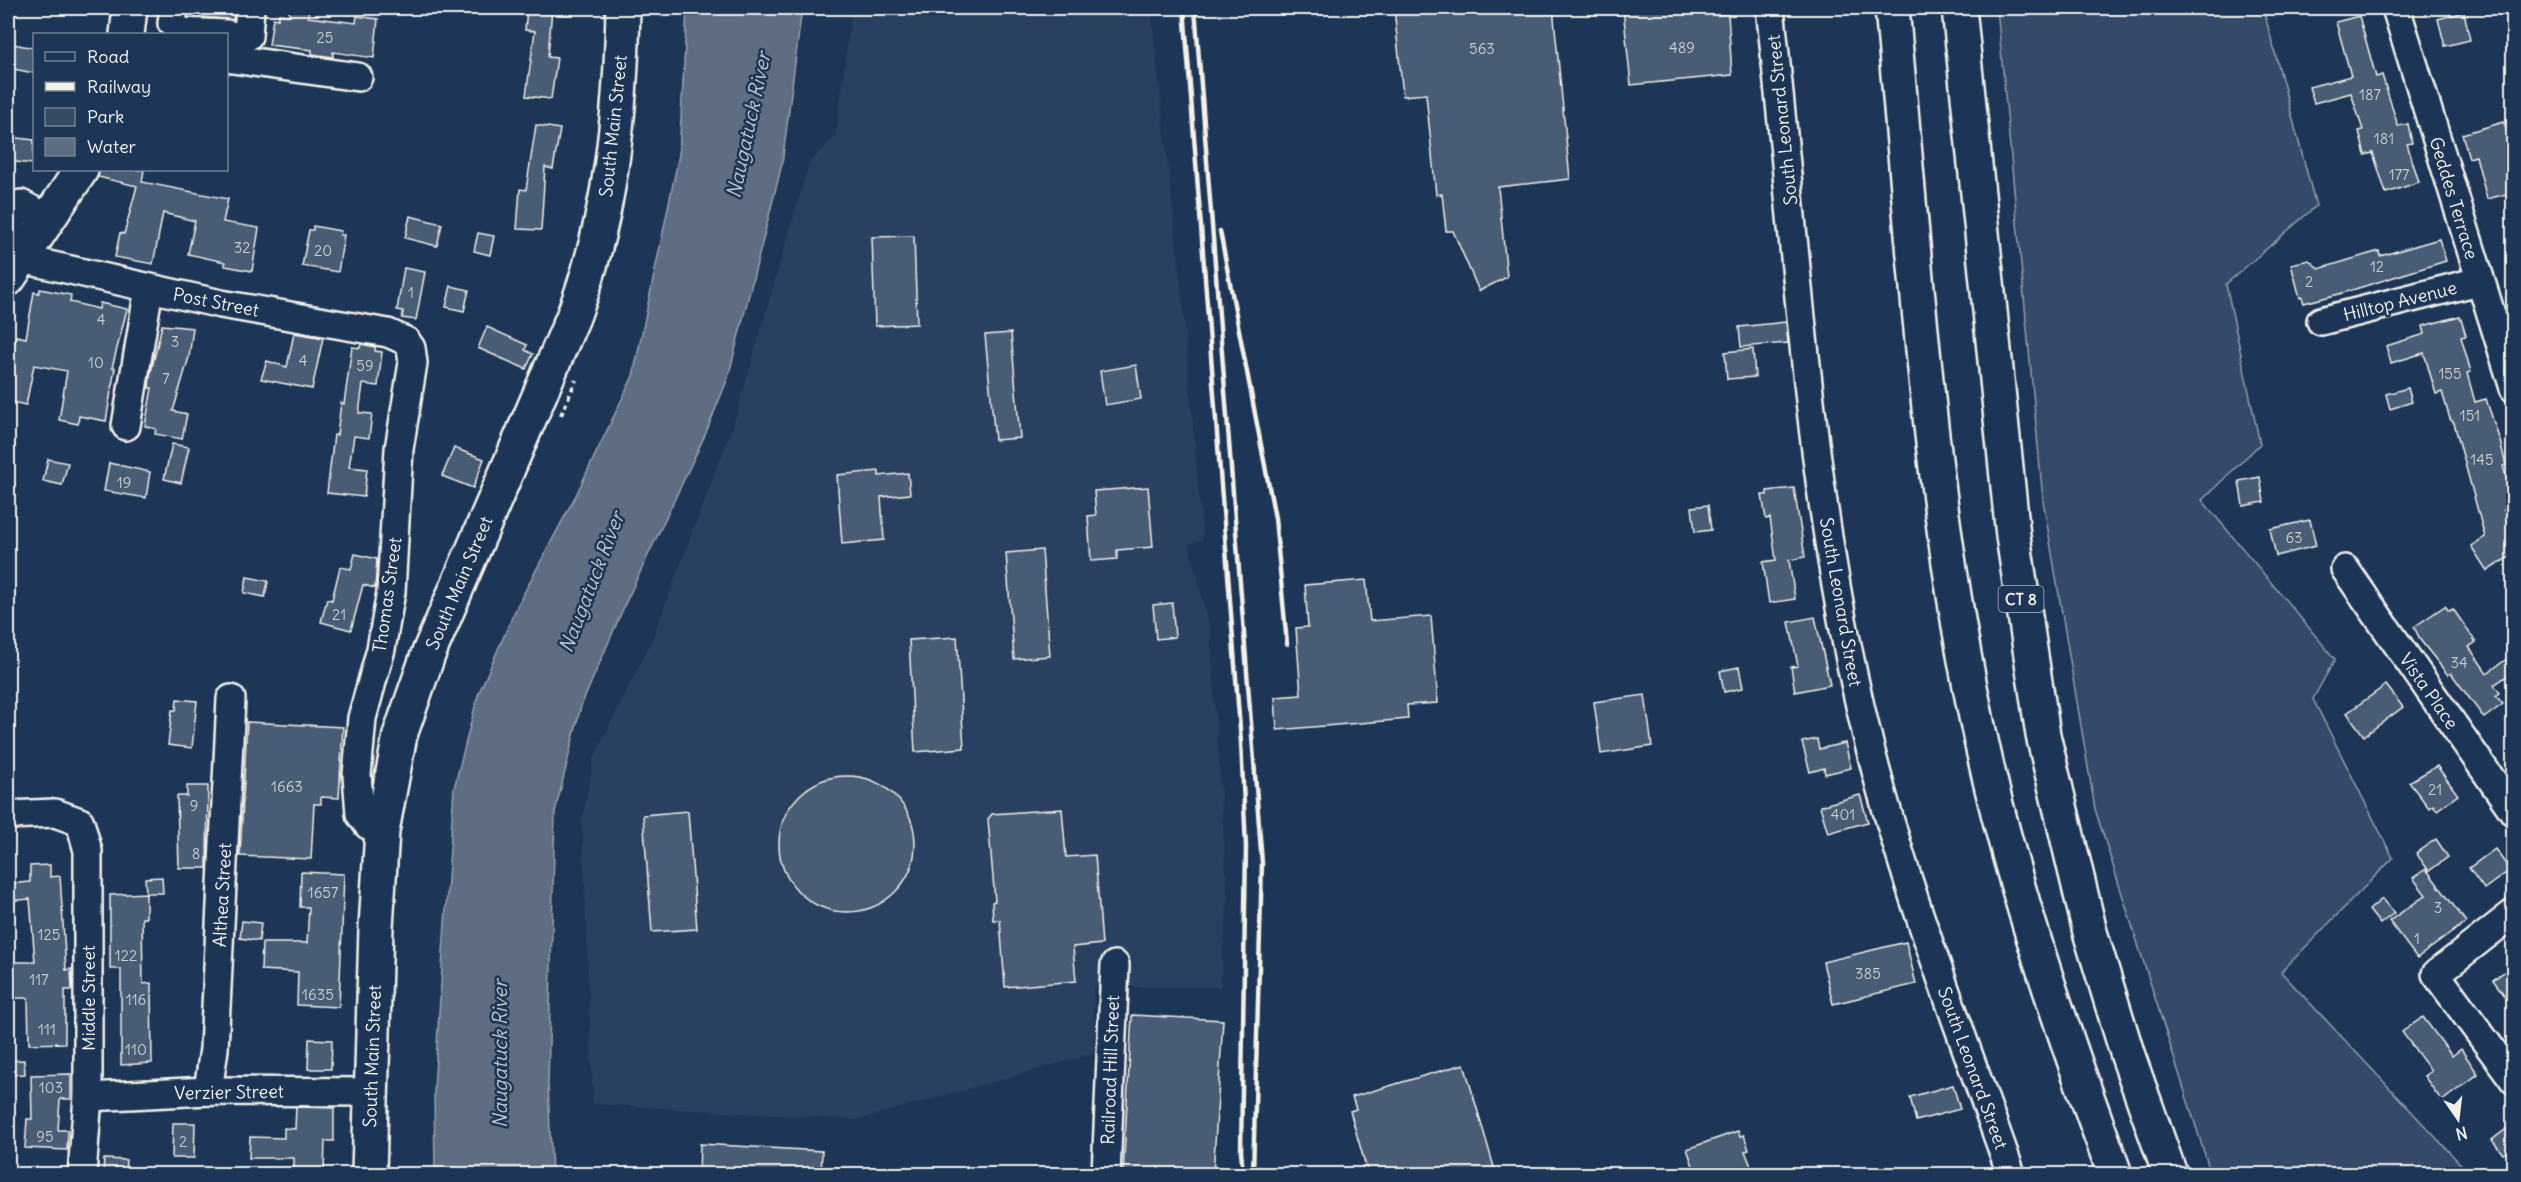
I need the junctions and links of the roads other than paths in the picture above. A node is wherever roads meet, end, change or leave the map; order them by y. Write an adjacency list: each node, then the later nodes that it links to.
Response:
1 (130, 8): 9 (main road)
2 (250, 8): 11 (street)
3 (623, 8): 28 (main road, South Main Street)
4 (1770, 8): 38 (street, South Leonard Street)
5 (1892, 8): 39 (main road)
6 (1959, 8): 40 (main road, CT 8)
7 (2396, 8): 18 (street, Geddes Terrace)
8 (178, 25): 10 (street)
9 (127, 33)
10 (221, 33)
11 (228, 34)
12 (228, 58): 13 (street)
13 (358, 77)
14 (80, 171): 15 (main road)
15 (49, 219): 16 (street); 17 (main road)
16 (8, 227)
17 (12, 269): 19 (street, Post Street)
18 (2479, 281): 20 (street, Hilltop Avenue); 22 (street, Geddes Terrace)
19 (149, 288): 21 (street, Post Street); 23 (street)
20 (2321, 321)
21 (409, 345): 28 (street, Thomas Street)
22 (2514, 388)
23 (126, 426)
24 (2345, 569): 26 (street, Vista Place)
25 (231, 699): 32 (street, Althea Street)
26 (2514, 812)
27 (8, 815): 34 (street, Middle Street)
28 (382, 831): 33 (main road, South Main Street)
29 (2514, 914): 31 (street)
30 (1115, 965): 37 (street, Railroad Hill Street)
31 (2514, 1080)
32 (208, 1091): 33 (street, Verzier Street); 34 (street, Verzier Street)
33 (371, 1092): 36 (main road, South Main Street)
34 (88, 1097): 35 (street, Middle Street)
35 (82, 1174)
36 (369, 1174)
37 (1106, 1174)
38 (2011, 1174)
39 (2115, 1174)
40 (2170, 1174)

